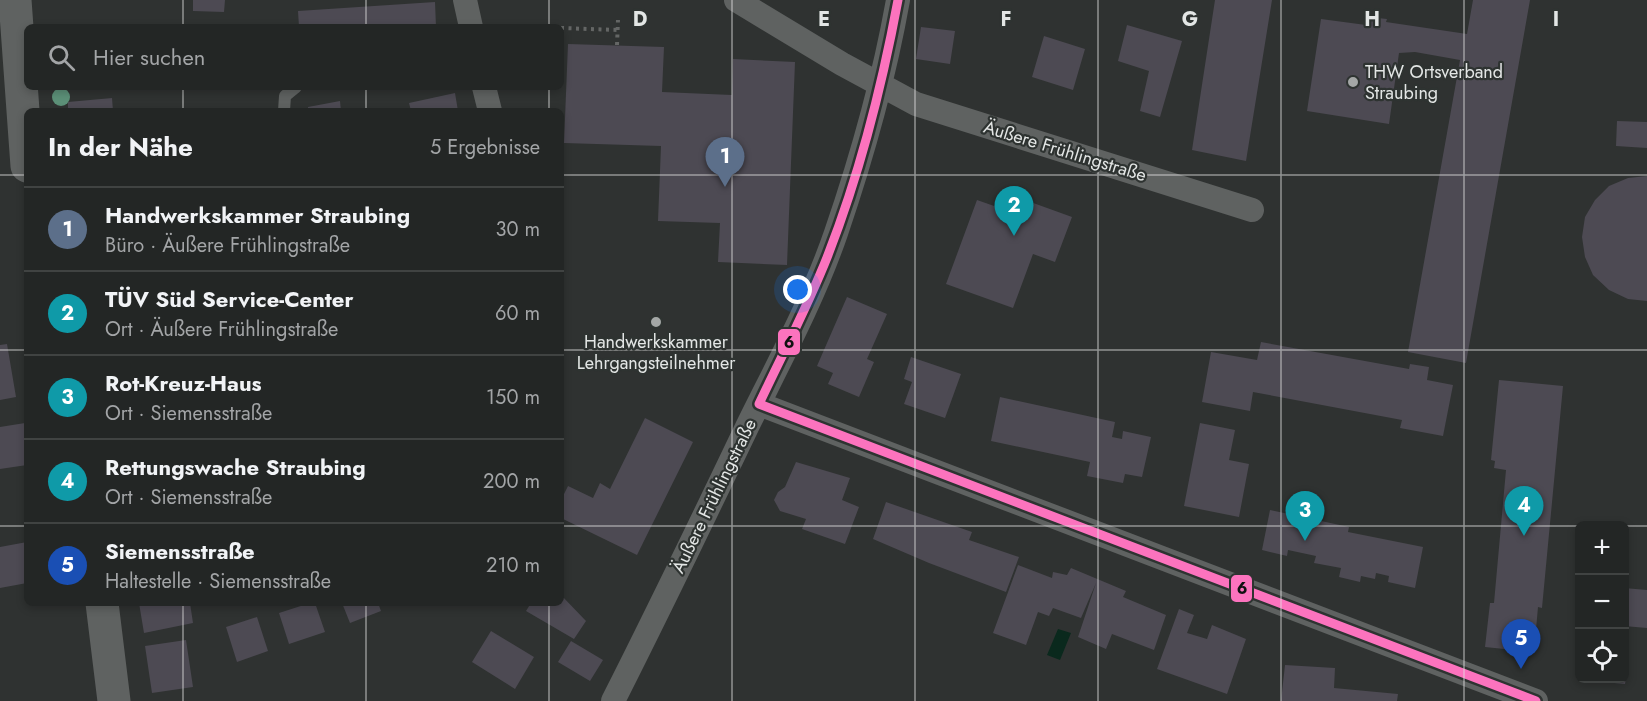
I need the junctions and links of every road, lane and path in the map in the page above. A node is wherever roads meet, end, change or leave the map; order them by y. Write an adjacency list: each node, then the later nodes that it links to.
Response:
1 (15, 0): 15 (main road)
2 (465, 0): 6 (street)
3 (736, 0): 10 (street)
4 (898, 0): 10 (street, Äußere Frühlingstraße)
5 (618, 20): 8 (path)
6 (470, 24)
7 (564, 28): 8 (path)
8 (618, 30): 9 (path)
9 (617, 45)
10 (880, 86): 16 (street, Äußere Frühlingstraße); 17 (street, Äußere Frühlingstraße)
11 (292, 90): 13 (lane)
12 (485, 90): 14 (street)
13 (284, 108)
14 (489, 108)
15 (24, 124)
16 (1252, 210)
17 (759, 404): 20 (street, Äußere Frühlingstraße); 21 (street)
18 (102, 606): 19 (main road)
19 (114, 701)
20 (613, 701)
21 (1536, 701)

